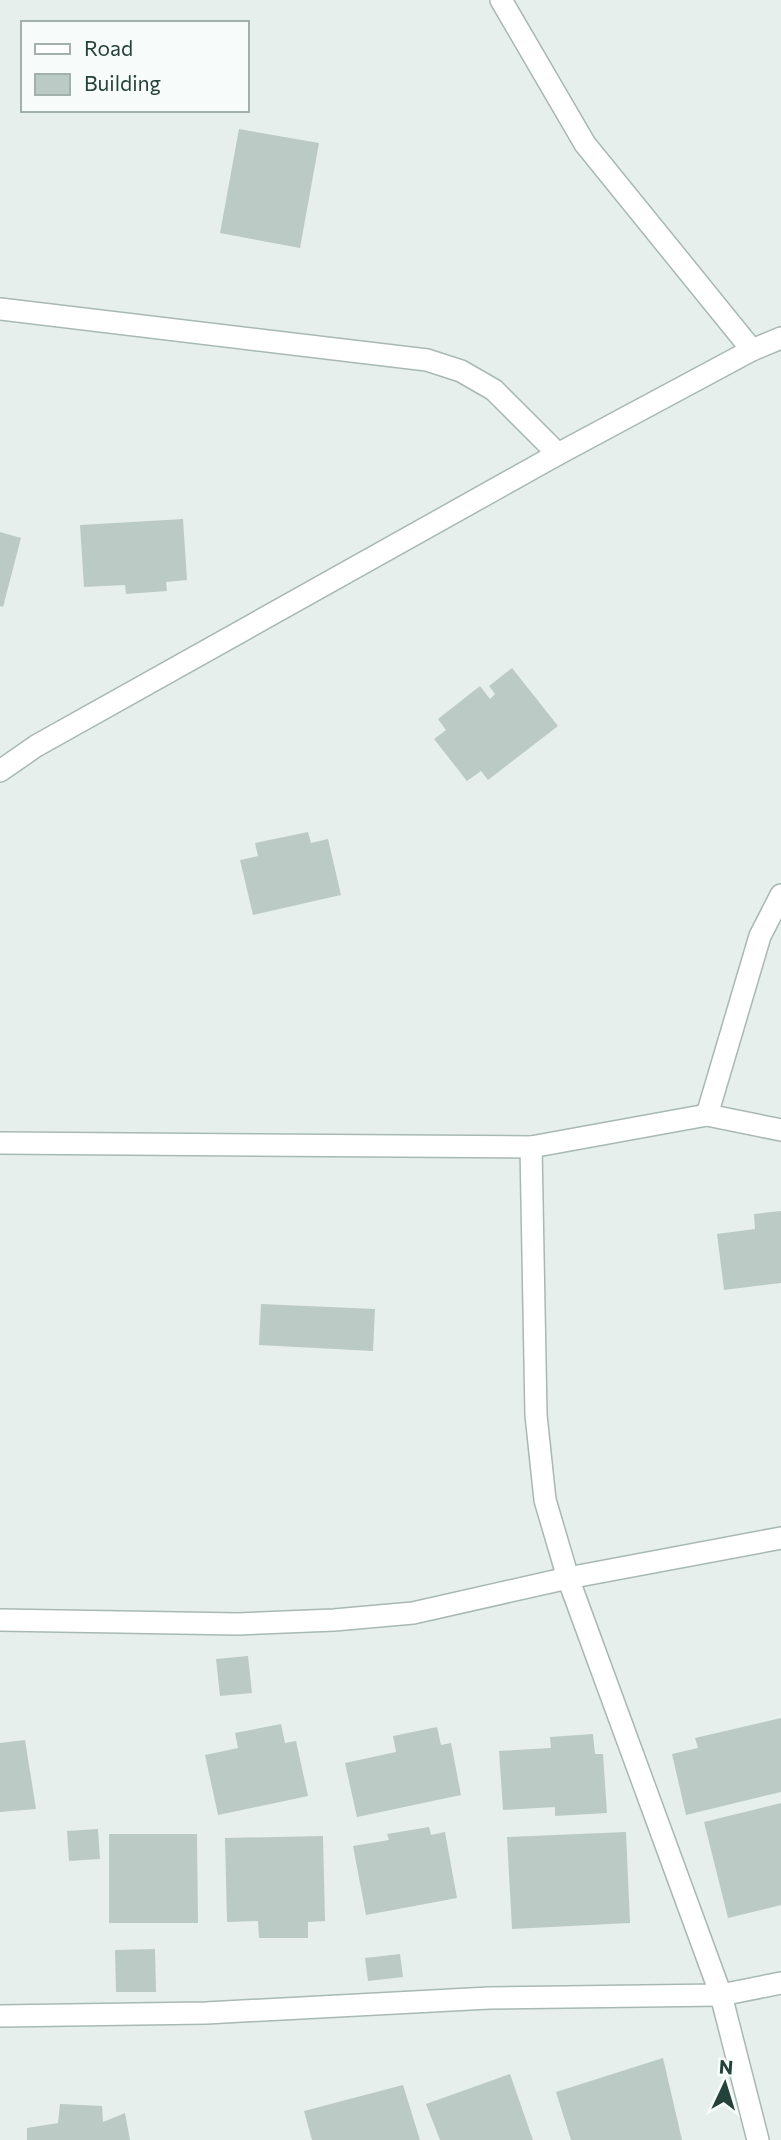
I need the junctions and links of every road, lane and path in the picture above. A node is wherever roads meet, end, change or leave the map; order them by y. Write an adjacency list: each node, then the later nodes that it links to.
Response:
1 (501, 0): 4 (street)
2 (0, 309): 5 (street)
3 (781, 338): 4 (street)
4 (752, 350): 5 (street)
5 (558, 454): 6 (street)
6 (0, 771)
7 (781, 895): 8 (street)
8 (707, 1115): 9 (street); 11 (street)
9 (781, 1130)
10 (0, 1143): 11 (street)
11 (531, 1147): 13 (street)
12 (781, 1538): 13 (street)
13 (568, 1578): 14 (street); 16 (street)
14 (0, 1620)
15 (781, 1983): 16 (street)
16 (722, 1995): 17 (street); 18 (street)
17 (0, 2016)
18 (758, 2140)

